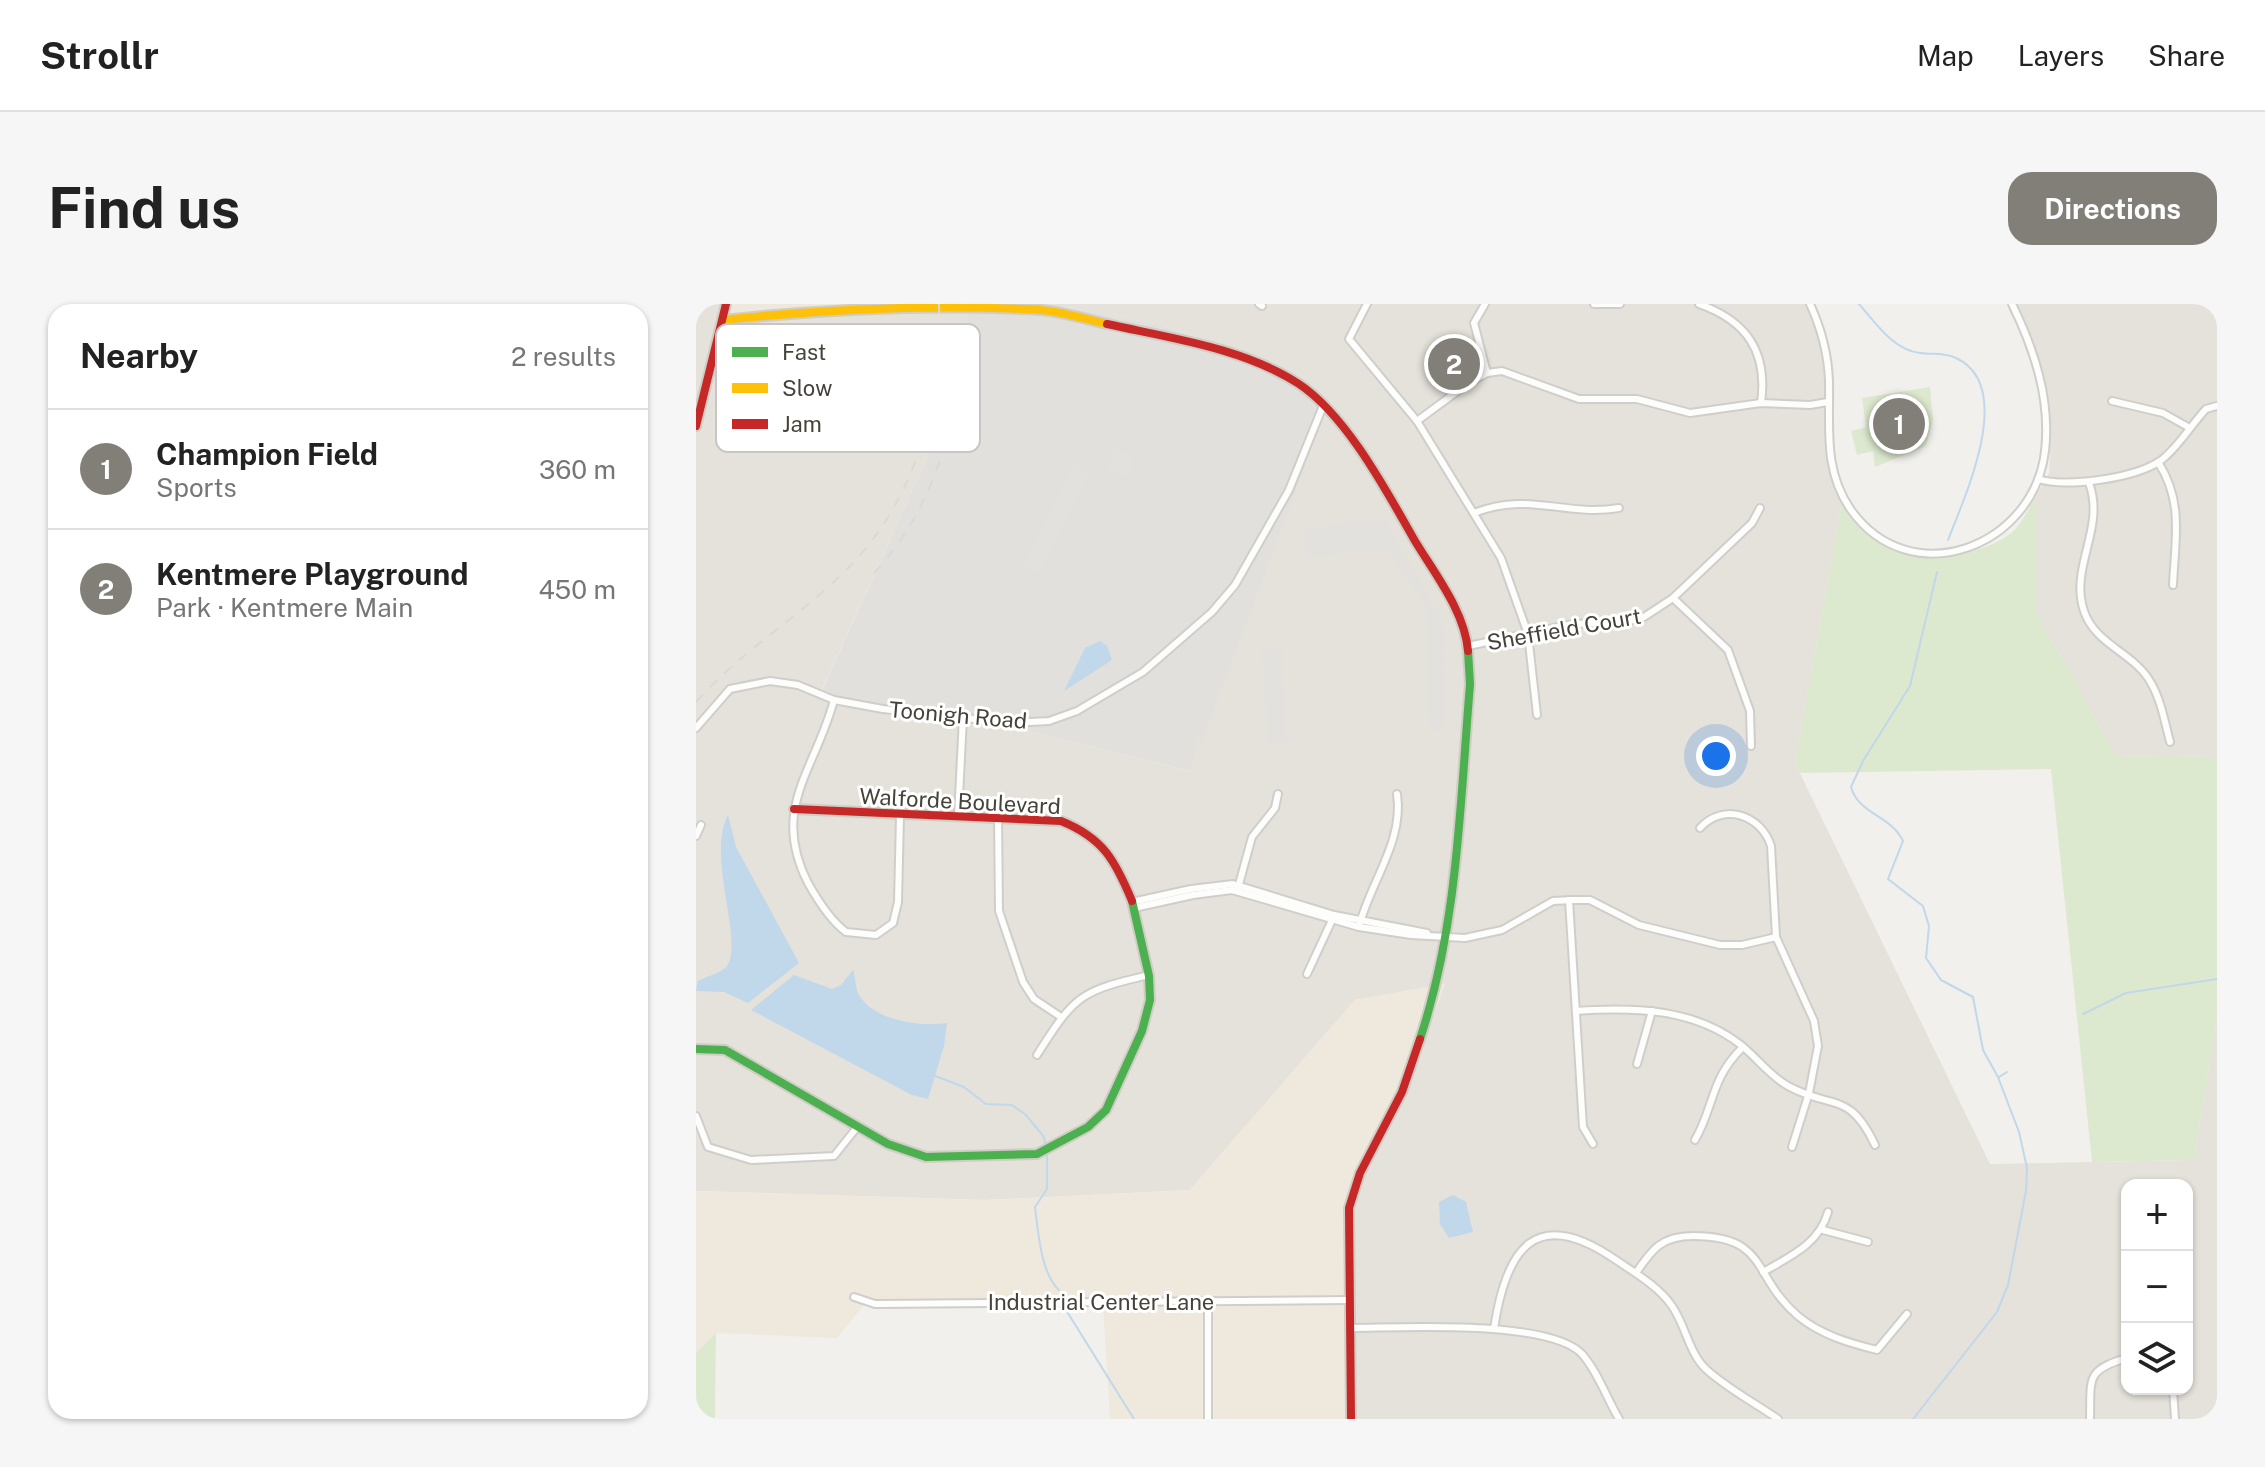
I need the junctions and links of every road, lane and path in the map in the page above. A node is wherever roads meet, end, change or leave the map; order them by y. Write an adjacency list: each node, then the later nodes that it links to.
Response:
1 (726, 304): 9 (street)
2 (1367, 304): 18 (street)
3 (1485, 304): 12 (street)
4 (1594, 304): 5 (street)
5 (1620, 304)
6 (1699, 304): 15 (street)
7 (1810, 304): 14 (street)
8 (2012, 304): 22 (street)
9 (722, 320): 10 (street); 16 (street)
10 (721, 324)
11 (716, 344): 19 (street)
12 (1487, 373): 15 (street); 18 (street)
13 (2112, 401): 20 (street)
14 (1828, 402): 15 (street); 22 (street)
15 (1761, 403)
16 (1323, 406): 30 (street); 33 (street, Toonigh Road)
17 (2217, 406): 20 (street)
18 (1417, 421): 26 (street)
19 (696, 426)
20 (2188, 427): 21 (street)
21 (2158, 462): 23 (street); 27 (street)
22 (2038, 479): 23 (street)
23 (2089, 483): 35 (street)
24 (1619, 508): 26 (street)
25 (1760, 508): 28 (street, Sheffield Court)
26 (1474, 513): 29 (street)
27 (2173, 585)
28 (1673, 598): 29 (street, Sheffield Court); 36 (street)
29 (1528, 634): 30 (street, Sheffield Court); 32 (street)
30 (1468, 646): 51 (street)
31 (834, 700): 33 (street, Toonigh Road); 34 (street, Toonigh Road); 39 (street)
32 (1537, 715)
33 (963, 717): 41 (street)
34 (696, 728)
35 (2170, 742)
36 (1751, 746)
37 (1278, 794): 46 (street)
38 (1397, 794): 50 (street)
39 (794, 809): 40 (street, Walforde Boulevard); 40 (street)
40 (900, 816): 41 (street, Walforde Boulevard)
41 (958, 817): 42 (street, Walforde Boulevard)
42 (998, 817): 48 (street, Walforde Boulevard); 57 (street)
43 (701, 825): 45 (street)
44 (1700, 828): 52 (street)
45 (696, 836)
46 (1238, 888): 48 (street); 49 (street)
47 (1569, 900): 51 (street); 52 (street); 55 (street)
48 (1133, 905): 54 (street, Walforde Boulevard)
49 (1333, 917): 50 (street); 53 (street)
50 (1360, 923): 51 (street)
51 (1446, 937): 75 (street)
52 (1776, 937): 62 (street)
53 (1307, 974)
54 (1149, 975): 57 (street); 64 (street, Walforde Boulevard)
55 (1576, 1011): 56 (street); 66 (street)
56 (1652, 1011): 58 (street); 61 (street)
57 (1061, 1017): 60 (street)
58 (1743, 1047): 62 (street); 65 (street)
59 (696, 1049): 64 (street, Walforde Boulevard)
60 (1037, 1055)
61 (1637, 1064)
62 (1809, 1093): 67 (street); 68 (street)
63 (696, 1116): 64 (street)
64 (858, 1126)
65 (1695, 1140)
66 (1593, 1144)
67 (1875, 1145)
68 (1792, 1147)
69 (1828, 1212): 70 (street)
70 (1823, 1230): 71 (street); 72 (street)
71 (1868, 1242)
72 (1763, 1272): 73 (street); 77 (street)
73 (1636, 1273): 79 (street); 85 (street)
74 (854, 1297): 76 (street, Industrial Center Lane)
75 (1349, 1300): 76 (street, Industrial Center Lane); 78 (street)
76 (1208, 1301): 82 (street)
77 (1907, 1314)
78 (1351, 1328): 79 (street); 83 (street)
79 (1494, 1329): 84 (street)
80 (2121, 1360): 86 (street)
81 (2173, 1395): 87 (street)
82 (1208, 1419)
83 (1351, 1419)
84 (1619, 1419)
85 (1778, 1419)
86 (2090, 1419)
87 (2175, 1419)

